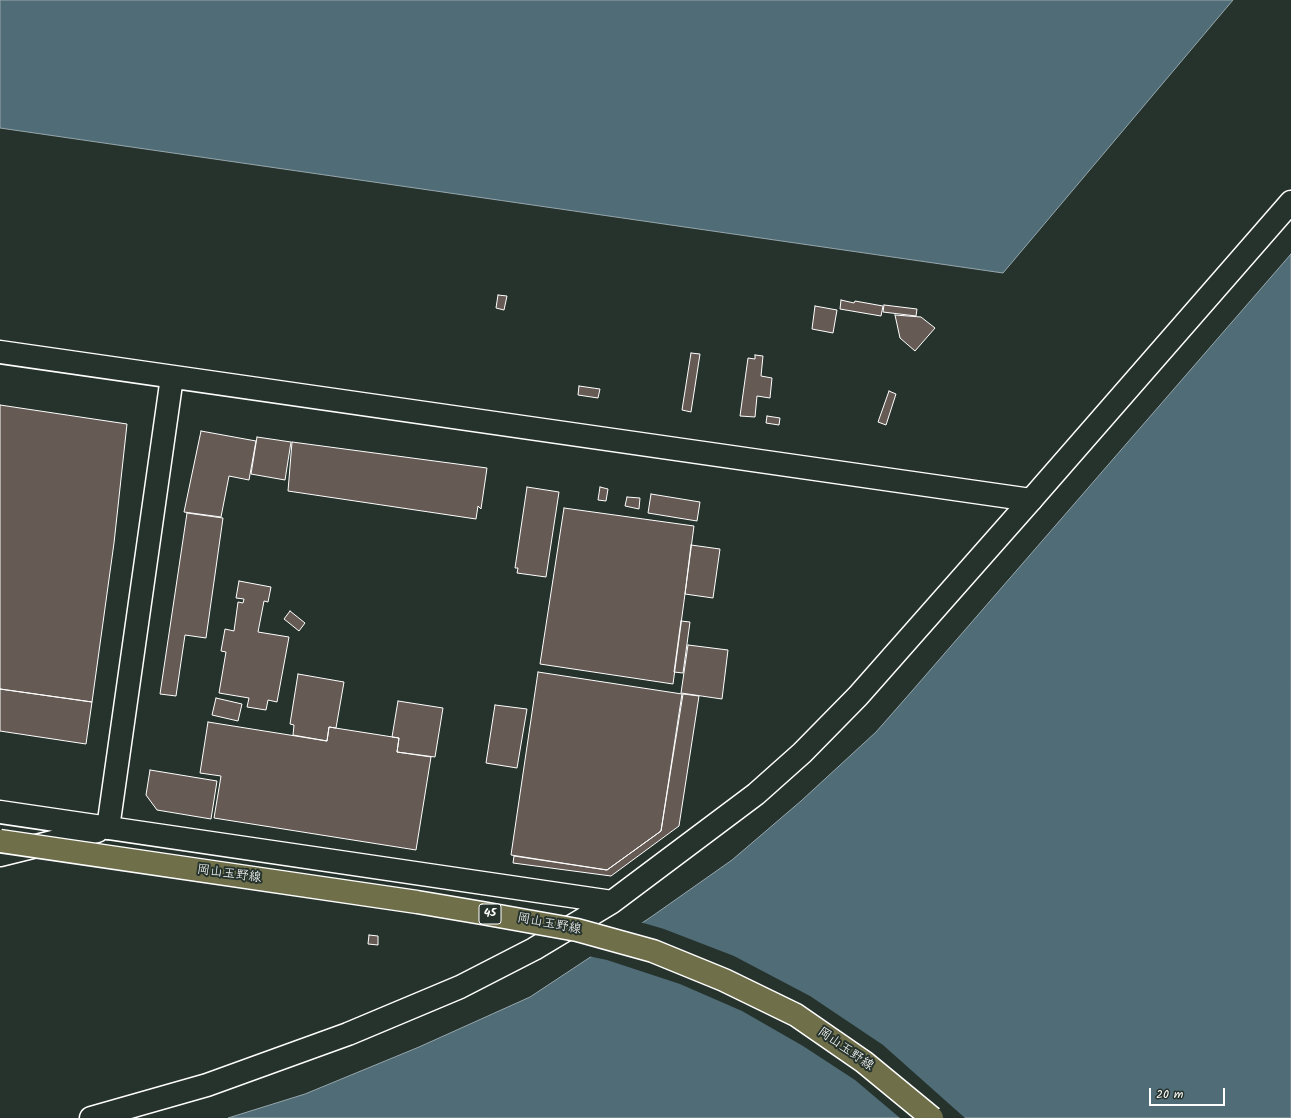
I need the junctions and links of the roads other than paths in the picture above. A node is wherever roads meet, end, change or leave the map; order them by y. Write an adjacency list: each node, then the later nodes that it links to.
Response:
1 (1291, 202): 4 (street)
2 (0, 352): 3 (street)
3 (172, 377): 4 (street); 6 (street)
4 (1031, 500): 9 (street)
5 (0, 812): 6 (street)
6 (108, 828): 8 (street); 9 (street)
7 (0, 841): 11 (main road, 岡山玉野線 / 45, bridge)
8 (0, 855)
9 (612, 902): 10 (street)
10 (91, 1118)
11 (932, 1118)

